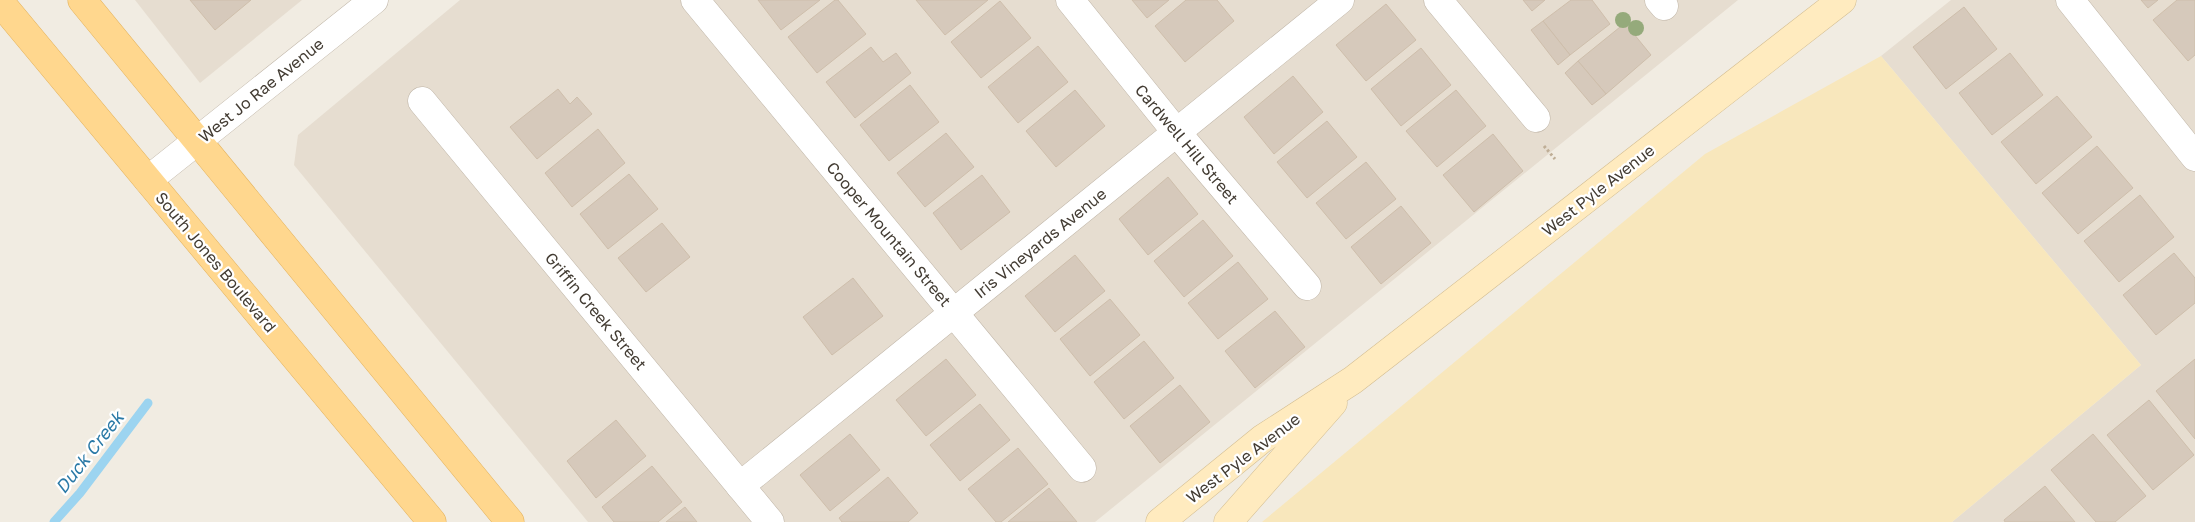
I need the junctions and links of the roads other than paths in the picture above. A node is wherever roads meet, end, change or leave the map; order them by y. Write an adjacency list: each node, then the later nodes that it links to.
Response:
1 (82, 0): 13 (main road)
2 (374, 0): 13 (street, West Jo Rae Avenue)
3 (695, 0): 17 (street, Cooper Mountain Street)
4 (1070, 0): 12 (street, Cardwell Hill Street)
5 (1340, 0): 12 (street, Iris Vineyards Avenue)
6 (1438, 0): 11 (street)
7 (1842, 0): 18 (street, West Pyle Avenue)
8 (2070, 0): 14 (street)
9 (0, 2): 15 (main road, South Jones Boulevard)
10 (422, 101): 20 (street, Griffin Creek Street)
11 (1536, 118)
12 (1177, 133): 16 (street, Cardwell Hill Street); 17 (street, Iris Vineyards Avenue)
13 (197, 140): 15 (street, West Jo Rae Avenue); 22 (main road)
14 (2195, 157)
15 (148, 180): 21 (main road, South Jones Boulevard)
16 (1307, 286)
17 (954, 313): 19 (street, Cooper Mountain Street); 20 (street, Iris Vineyards Avenue)
18 (1354, 380): 24 (street, West Pyle Avenue); 25 (street, West Pyle Avenue)
19 (1082, 468)
20 (740, 486): 23 (street, Griffin Creek Street)
21 (432, 522)
22 (510, 522)
23 (770, 522)
24 (1160, 522)
25 (1228, 522)

